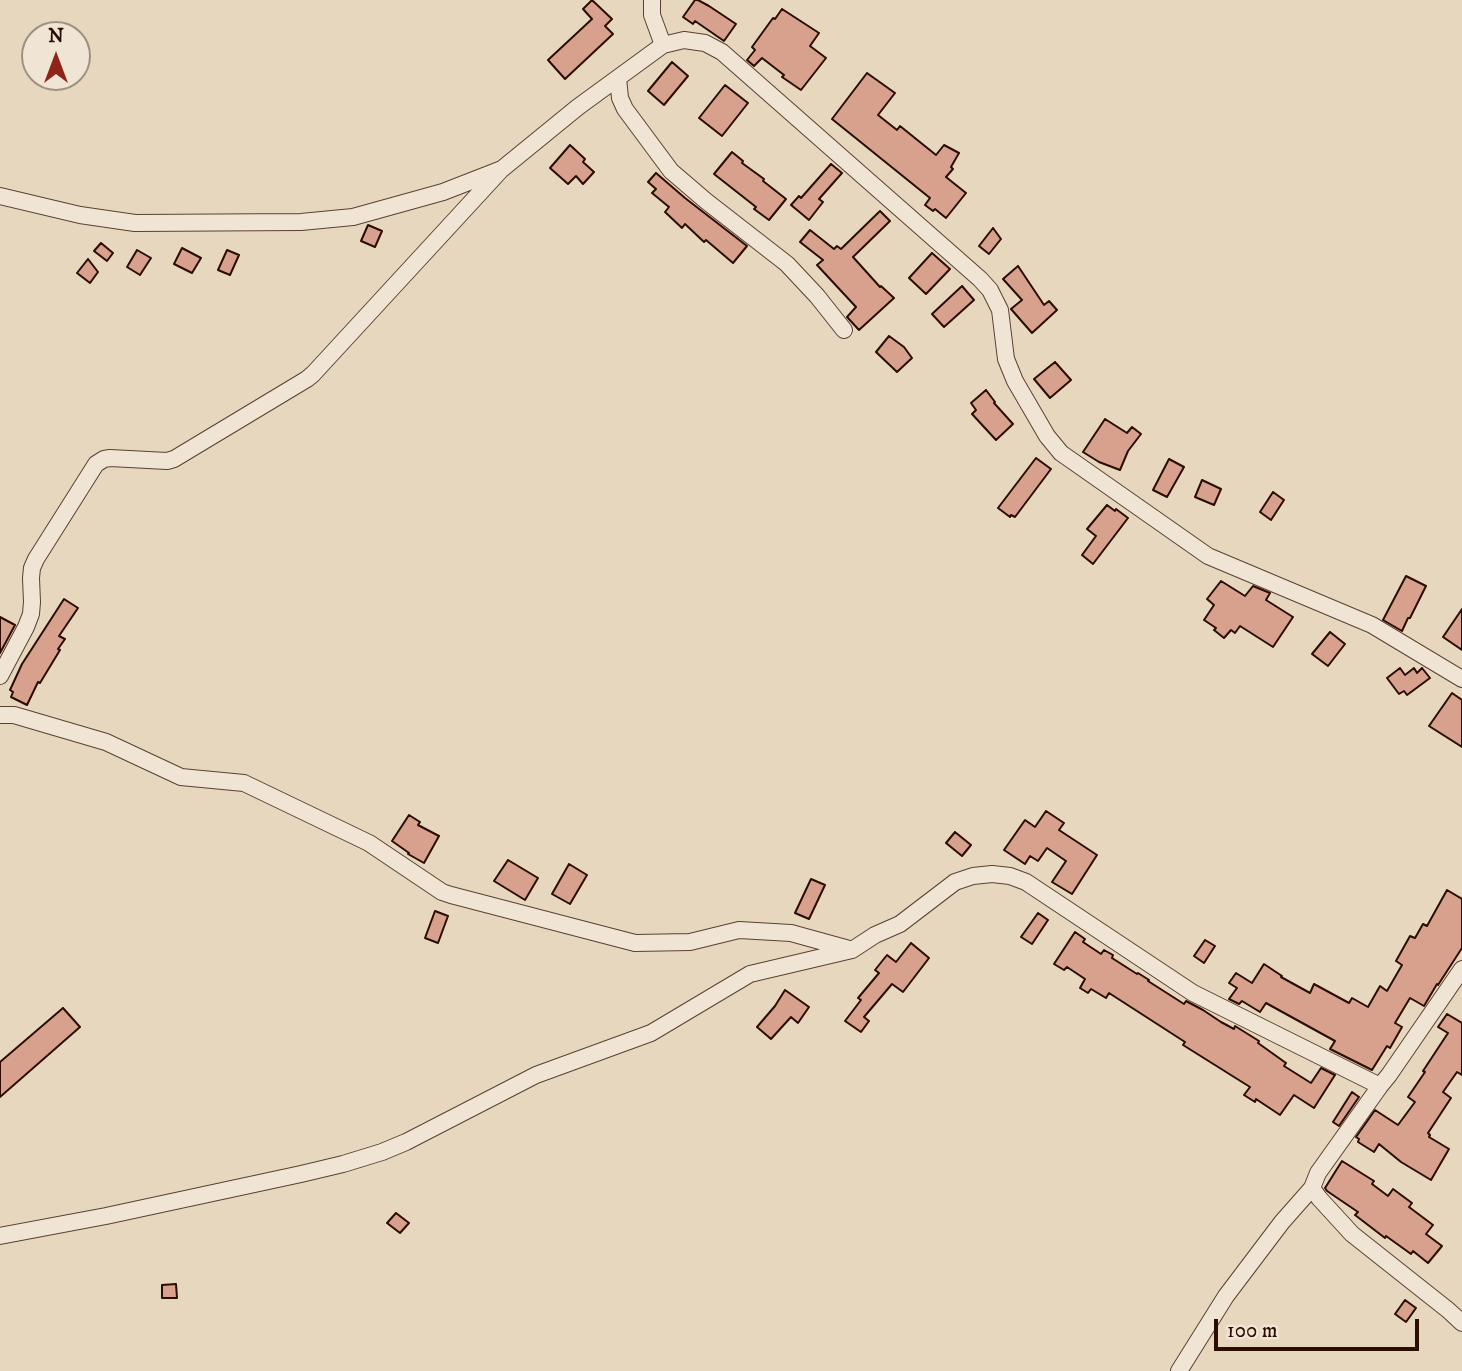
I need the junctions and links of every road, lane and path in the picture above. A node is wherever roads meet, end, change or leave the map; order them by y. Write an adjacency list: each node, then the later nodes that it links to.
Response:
1 (652, 0): 2 (street)
2 (663, 45): 3 (street); 8 (street)
3 (618, 78): 4 (street); 6 (street)
4 (502, 169): 5 (street); 7 (street)
5 (0, 196)
6 (844, 330)
7 (0, 676)
8 (1462, 679)
9 (0, 715): 10 (street)
10 (852, 950): 12 (street); 14 (street)
11 (1462, 969): 12 (street)
12 (1380, 1086): 13 (street)
13 (1312, 1188): 15 (street); 16 (street)
14 (0, 1236)
15 (1462, 1323)
16 (1180, 1371)

